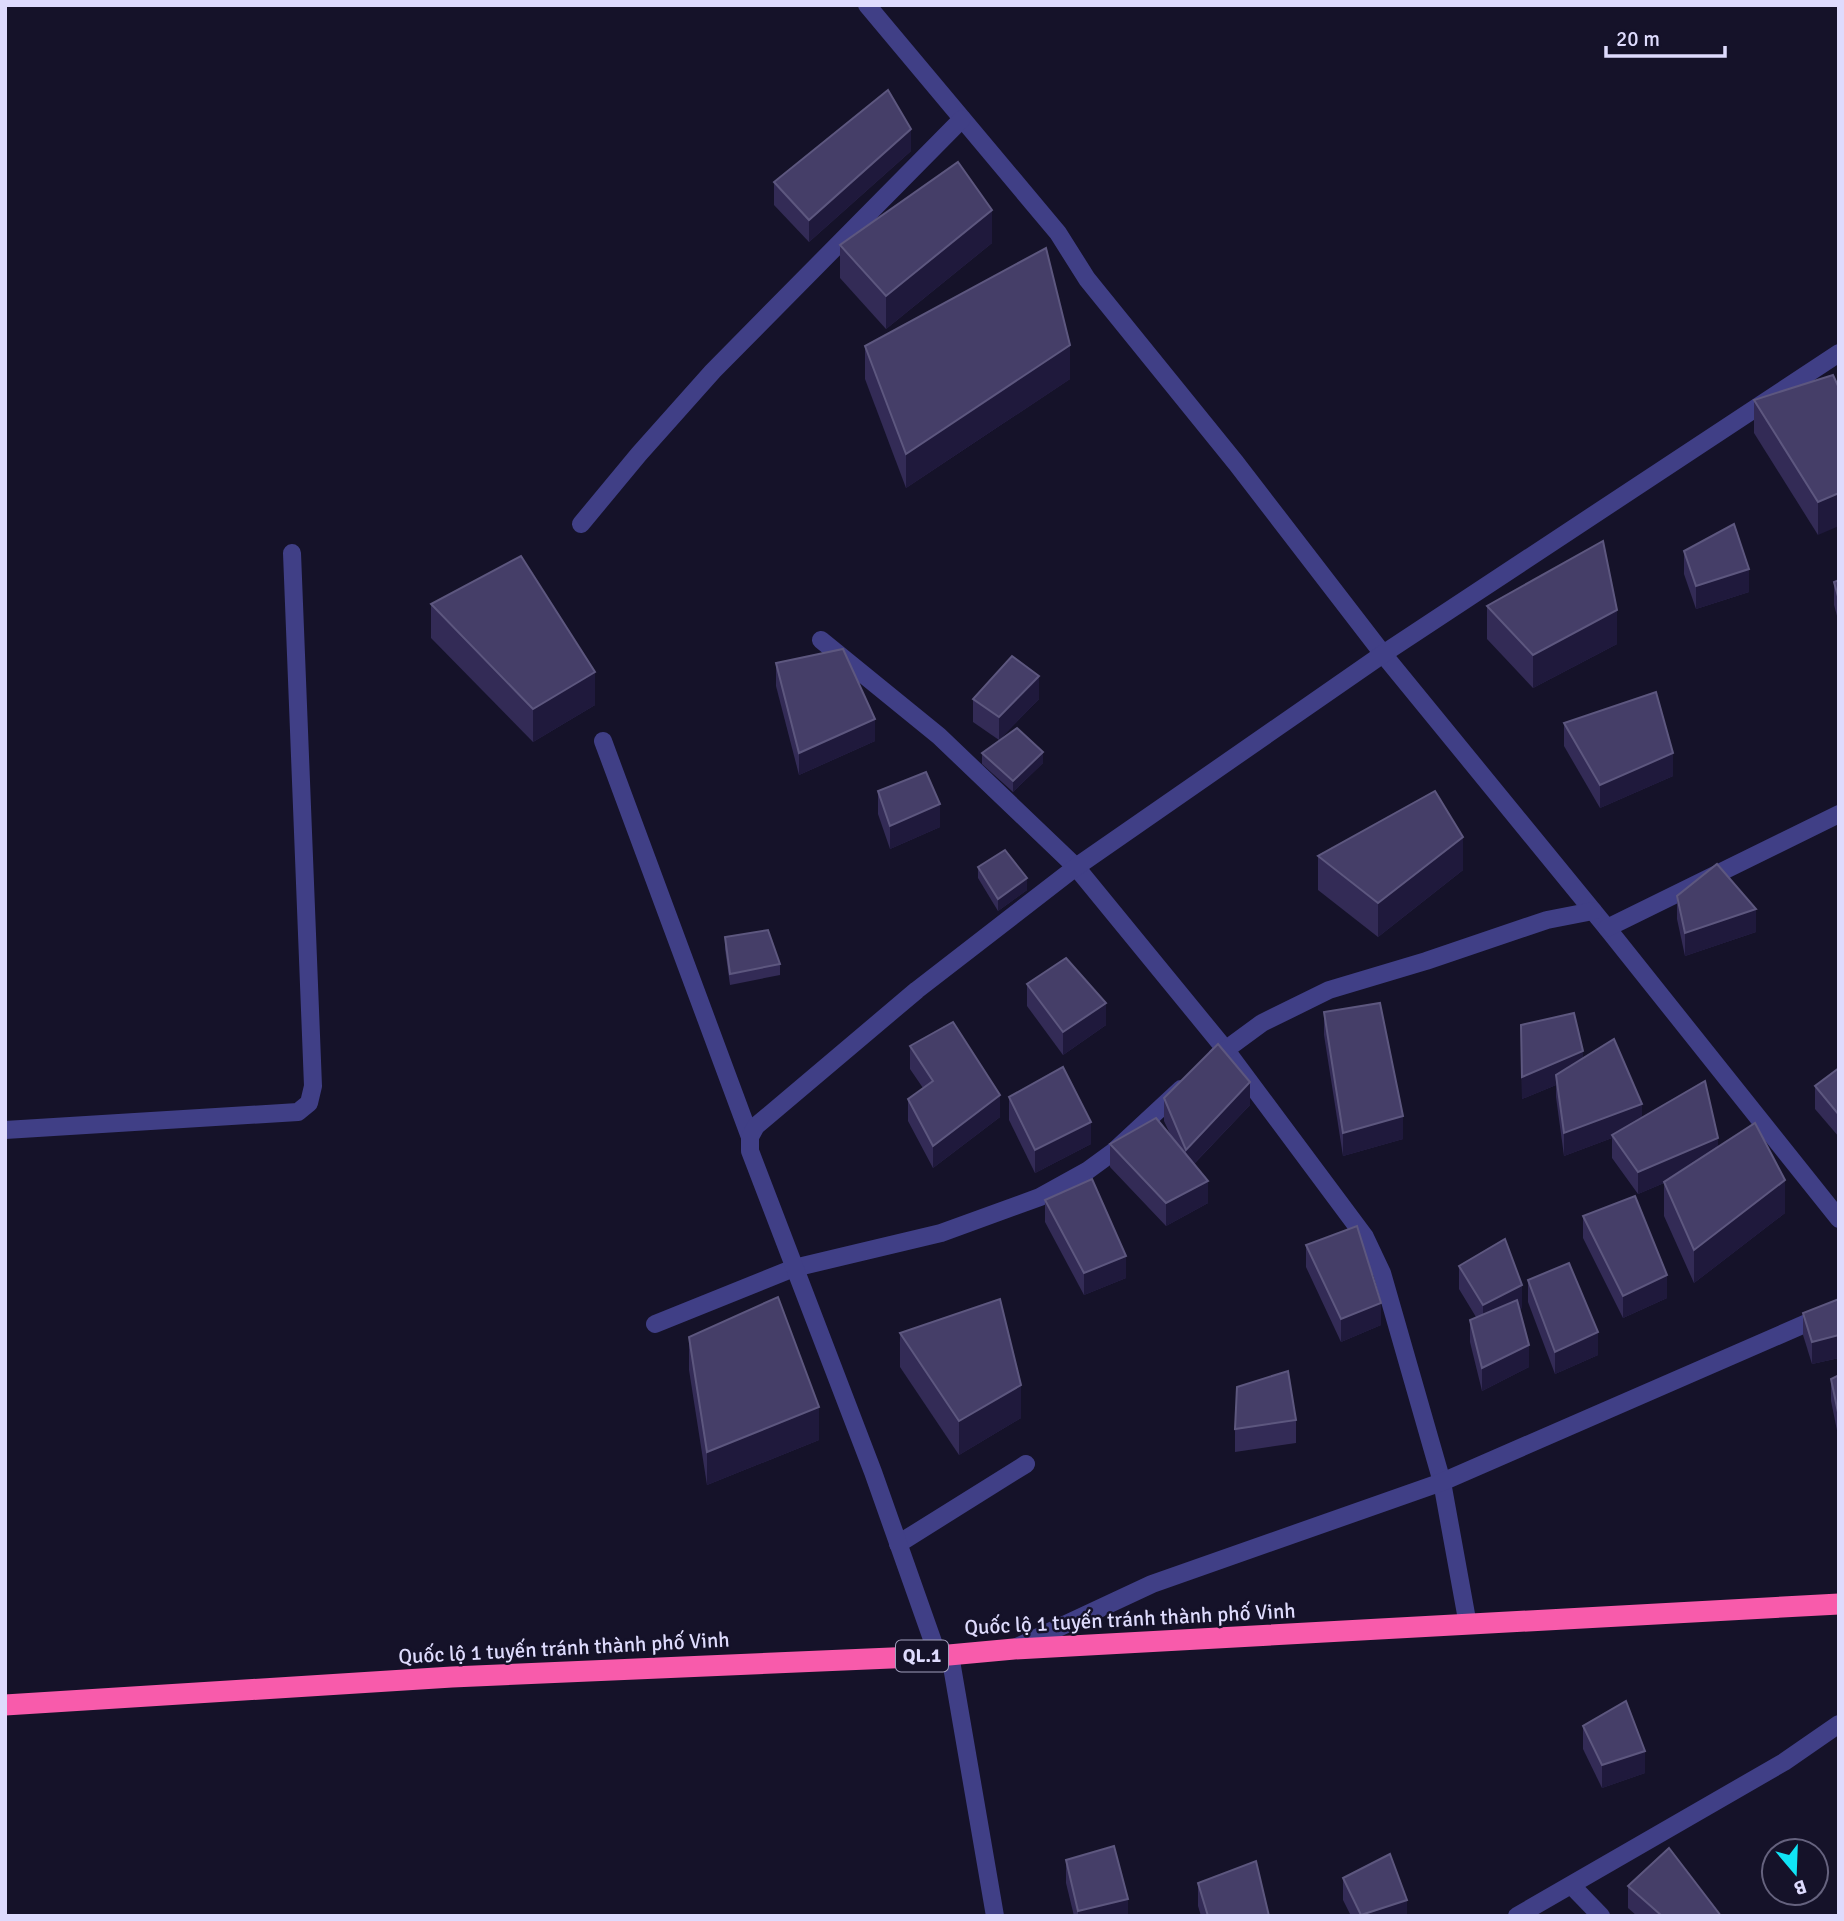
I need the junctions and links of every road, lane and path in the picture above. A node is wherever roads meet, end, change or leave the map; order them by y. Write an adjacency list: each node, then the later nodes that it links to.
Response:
1 (867, 5): 2 (street)
2 (962, 119): 4 (street); 7 (street)
3 (1839, 353): 7 (street)
4 (581, 524)
5 (292, 553): 14 (street)
6 (821, 640): 10 (street)
7 (1383, 654): 10 (street); 11 (street)
8 (603, 741): 15 (street)
9 (1839, 814): 12 (street)
10 (1076, 867): 13 (street); 15 (street)
11 (1593, 911): 12 (street); 13 (street)
12 (1607, 928): 16 (street)
13 (1225, 1049): 17 (street); 21 (street)
14 (5, 1130)
15 (750, 1137): 17 (street)
16 (1839, 1220)
17 (794, 1268): 19 (street); 22 (street)
18 (1839, 1309): 21 (street)
19 (655, 1324)
20 (1026, 1464): 22 (street)
21 (1442, 1482): 24 (street); 25 (street)
22 (898, 1544): 26 (street)
23 (1839, 1604): 24 (highway, Quốc lộ 1 tuyến tránh thành phố Vinh / QL.1)
24 (1468, 1625): 25 (highway, Quốc lộ 1 tuyến tránh thành phố Vinh / QL.1)
25 (1014, 1649): 26 (highway, Quốc lộ 1 tuyến tránh thành phố Vinh / QL.1)
26 (944, 1655): 27 (highway, Quốc lộ 1 tuyến tránh thành phố Vinh / QL.1); 30 (street)
27 (5, 1705)
28 (1839, 1724): 29 (street)
29 (1572, 1886): 31 (street); 32 (street)
30 (995, 1916)
31 (1517, 1916)
32 (1601, 1916)

